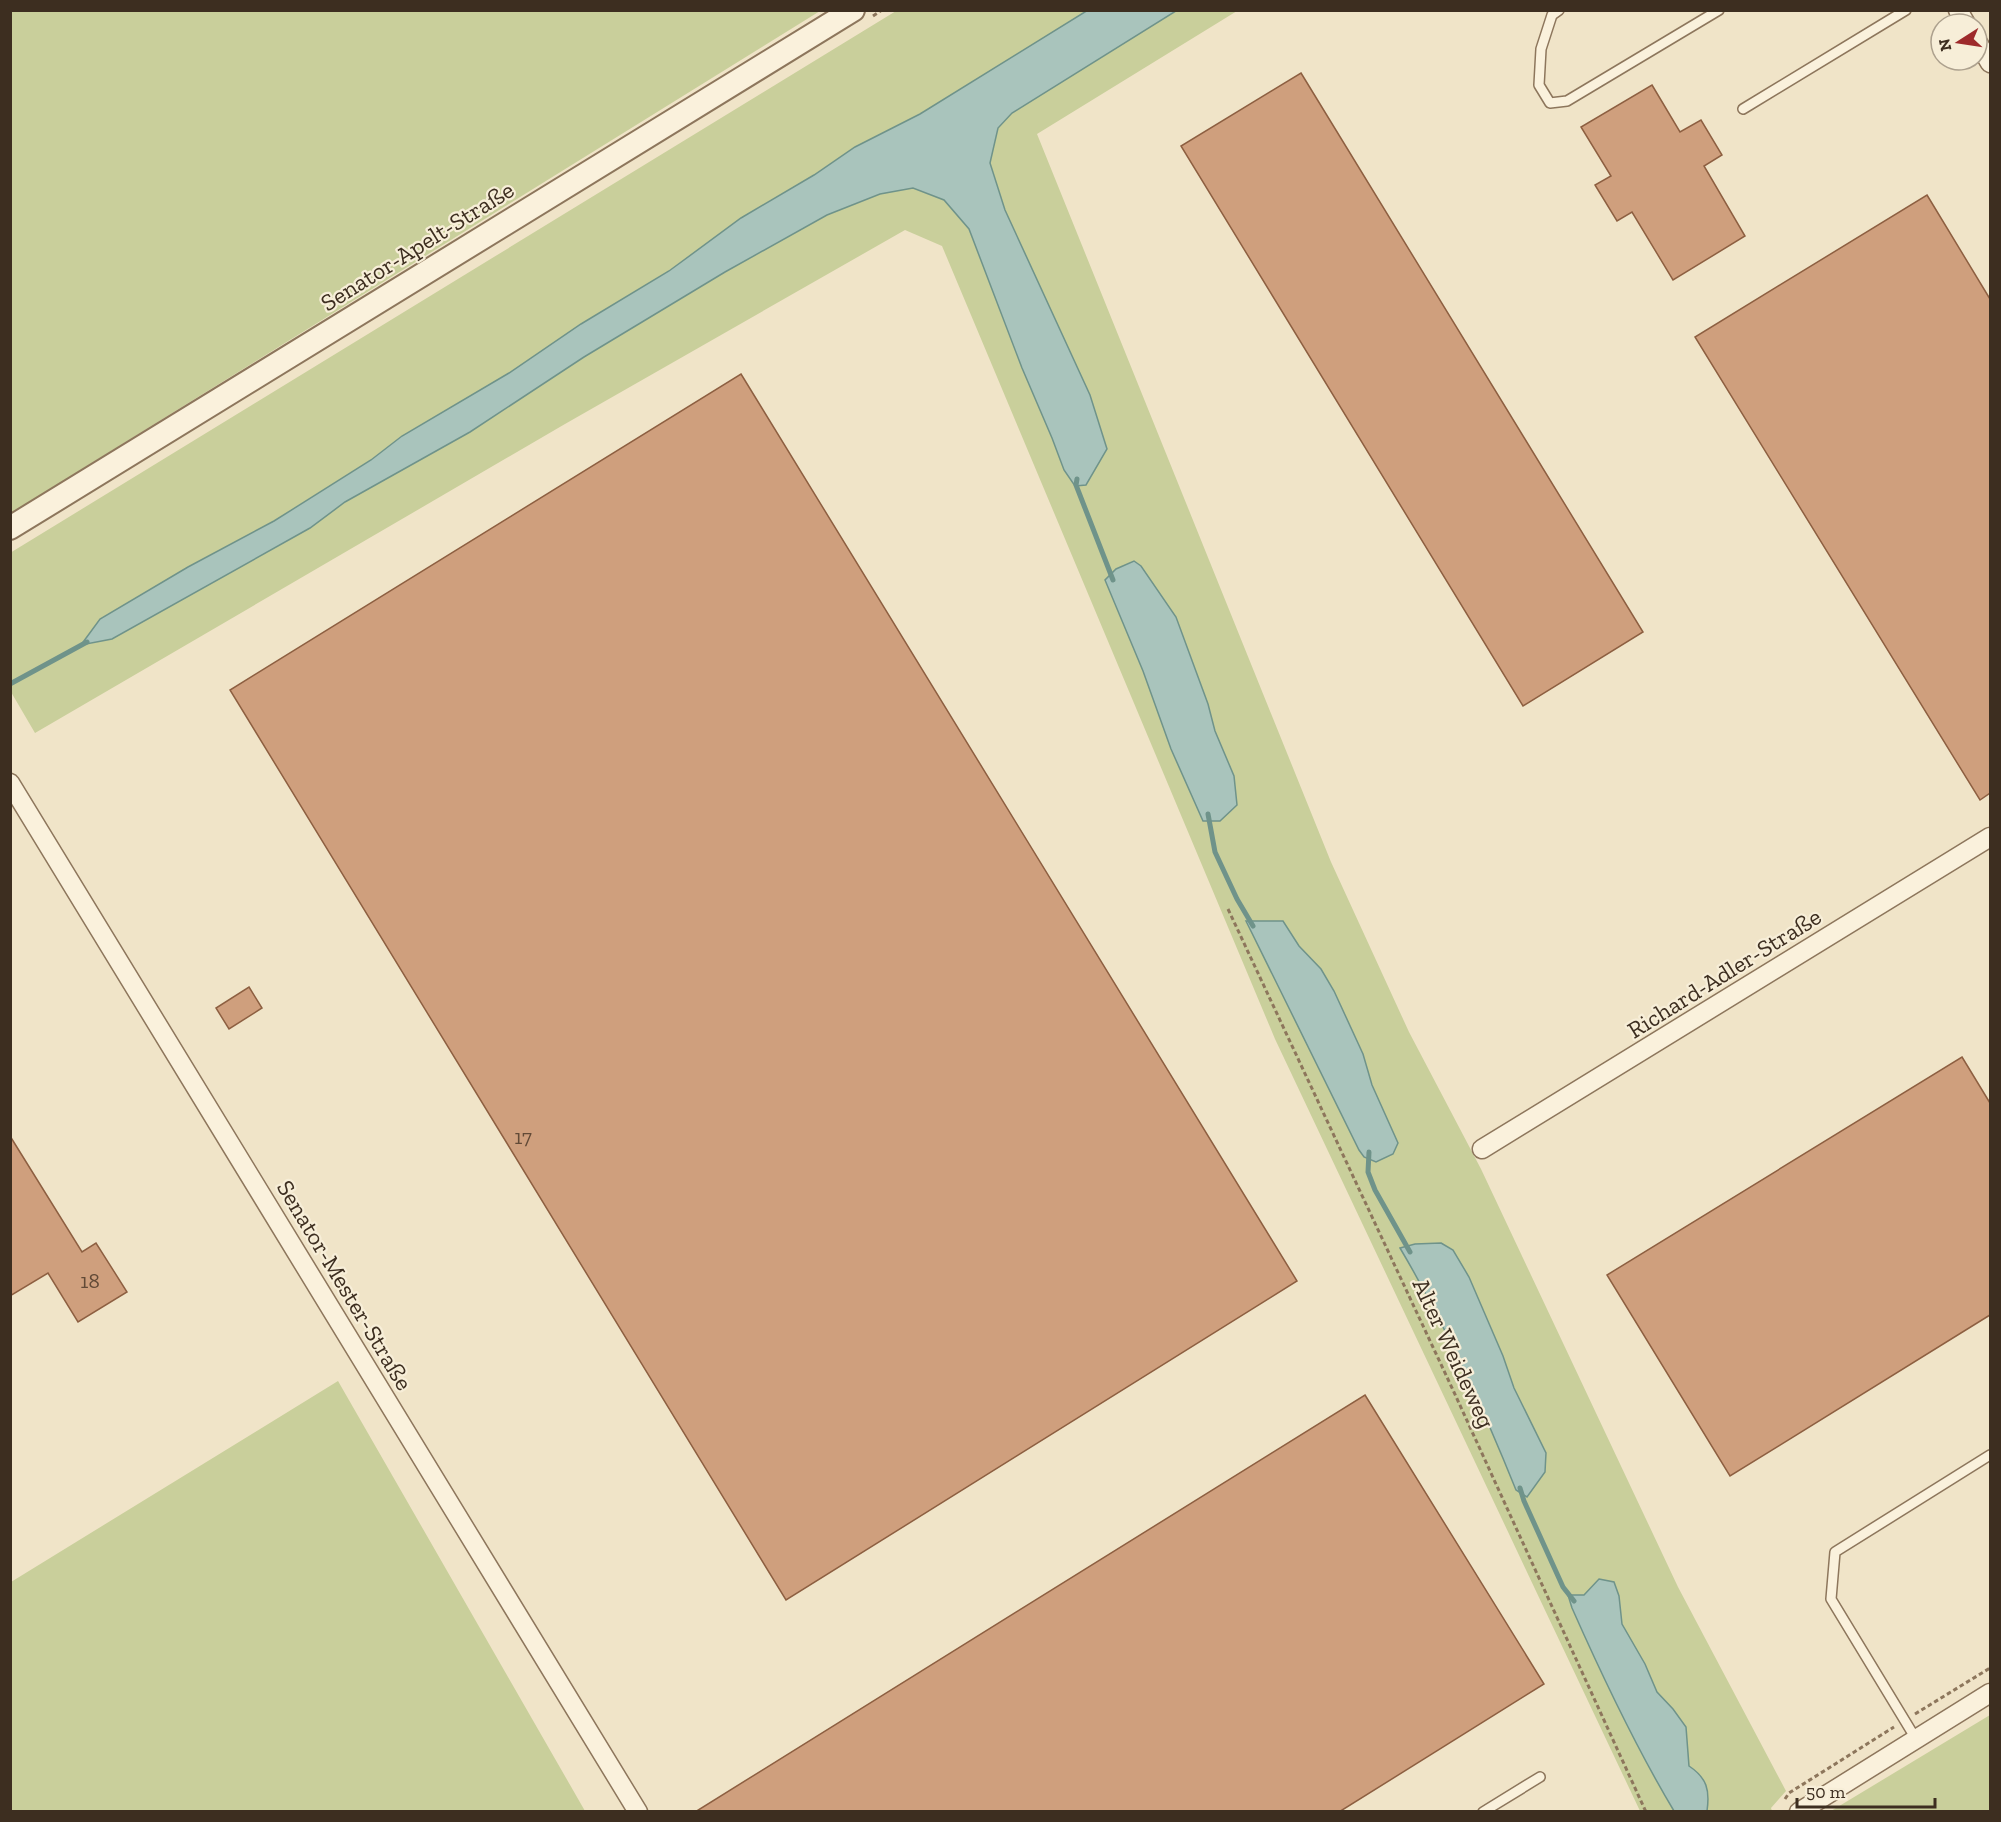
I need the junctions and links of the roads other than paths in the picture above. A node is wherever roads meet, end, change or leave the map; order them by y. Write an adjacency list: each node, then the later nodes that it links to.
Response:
1 (853, 10): 6 (street, Senator-Apelt-Straße)
2 (1559, 10): 3 (lane)
3 (1719, 10)
4 (1905, 10): 5 (lane)
5 (1743, 110)
6 (10, 528)
7 (10, 783): 14 (street, Senator-Mester-Straße)
8 (1990, 837): 9 (street, Richard-Adler-Straße)
9 (1482, 1149)
10 (1990, 1455): 12 (lane)
11 (1990, 1693): 12 (street)
12 (1916, 1739): 16 (street)
13 (1540, 1777): 15 (lane)
14 (638, 1812)
15 (1483, 1812)
16 (1799, 1812)

